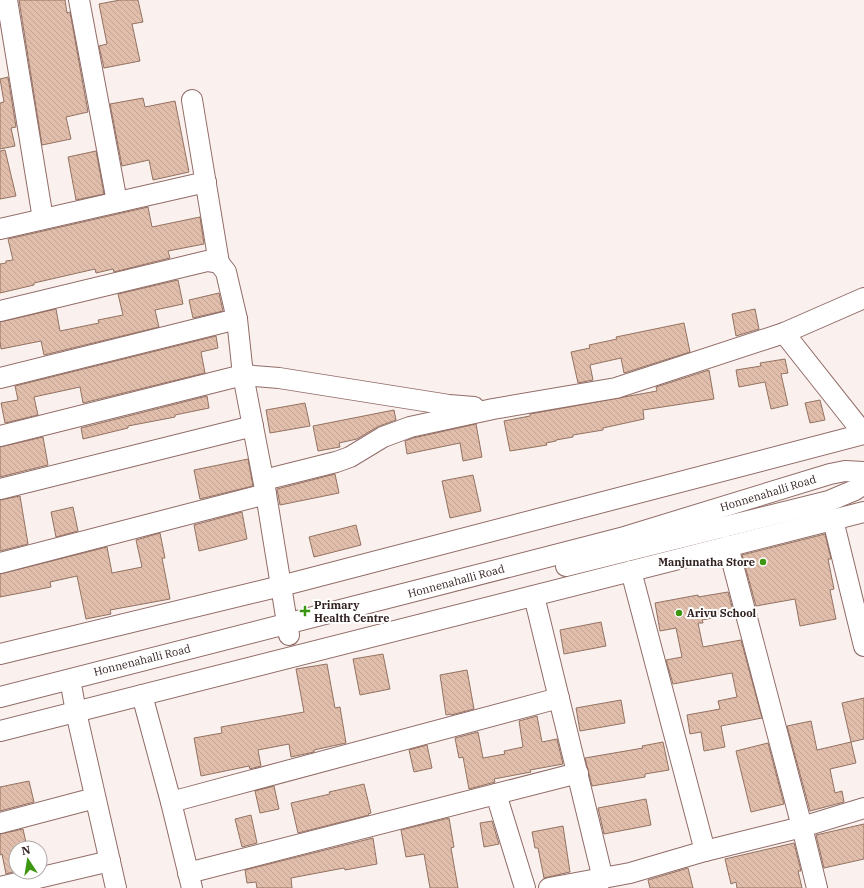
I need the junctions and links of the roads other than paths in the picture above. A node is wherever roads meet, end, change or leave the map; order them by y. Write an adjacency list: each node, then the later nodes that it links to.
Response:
1 (7, 0): 6 (street)
2 (79, 0): 5 (street)
3 (192, 100): 4 (street)
4 (206, 182): 5 (street); 8 (street)
5 (116, 202): 6 (street)
6 (43, 219): 7 (street)
7 (0, 229)
8 (220, 263): 10 (street); 11 (street)
9 (864, 298): 12 (street)
10 (0, 311)
11 (237, 318): 13 (street); 14 (street)
12 (784, 333): 15 (street); 27 (street)
13 (244, 375): 15 (street); 16 (street); 17 (street)
14 (0, 378)
15 (493, 408): 20 (street)
16 (254, 426): 20 (street); 21 (street)
17 (0, 436)
18 (864, 472): 29 (street, Honnenahalli Road)
19 (864, 484): 29 (street, Honnenahalli Road)
20 (265, 487): 25 (street); 27 (street)
21 (0, 489)
22 (864, 512): 23 (street)
23 (833, 520): 24 (street); 30 (street)
24 (728, 546): 26 (street); 45 (street)
25 (0, 563)
26 (631, 571): 28 (street); 46 (street)
27 (281, 586): 29 (street); 31 (street)
28 (534, 596): 33 (street); 35 (street)
29 (288, 630): 32 (street, Honnenahalli Road); 34 (street, Honnenahalli Road)
30 (864, 646)
31 (0, 654)
32 (72, 690): 36 (street, Honnenahalli Road); 37 (street)
33 (142, 695): 37 (street); 42 (street)
34 (0, 697)
35 (560, 698): 39 (street); 42 (street)
36 (0, 708)
37 (76, 712): 38 (street); 41 (street)
38 (0, 731)
39 (578, 773): 40 (street); 48 (street)
40 (496, 794): 49 (street); 53 (street)
41 (95, 798): 44 (street); 47 (street)
42 (171, 802): 49 (street)
43 (864, 808): 45 (street)
44 (0, 823)
45 (802, 827): 46 (street); 55 (street)
46 (705, 851): 48 (street)
47 (110, 861): 50 (street); 52 (street)
48 (603, 879): 54 (street)
49 (190, 881)
50 (34, 883): 51 (street)
51 (0, 887)
52 (116, 888)
53 (525, 888)
54 (549, 888)
55 (817, 888)

